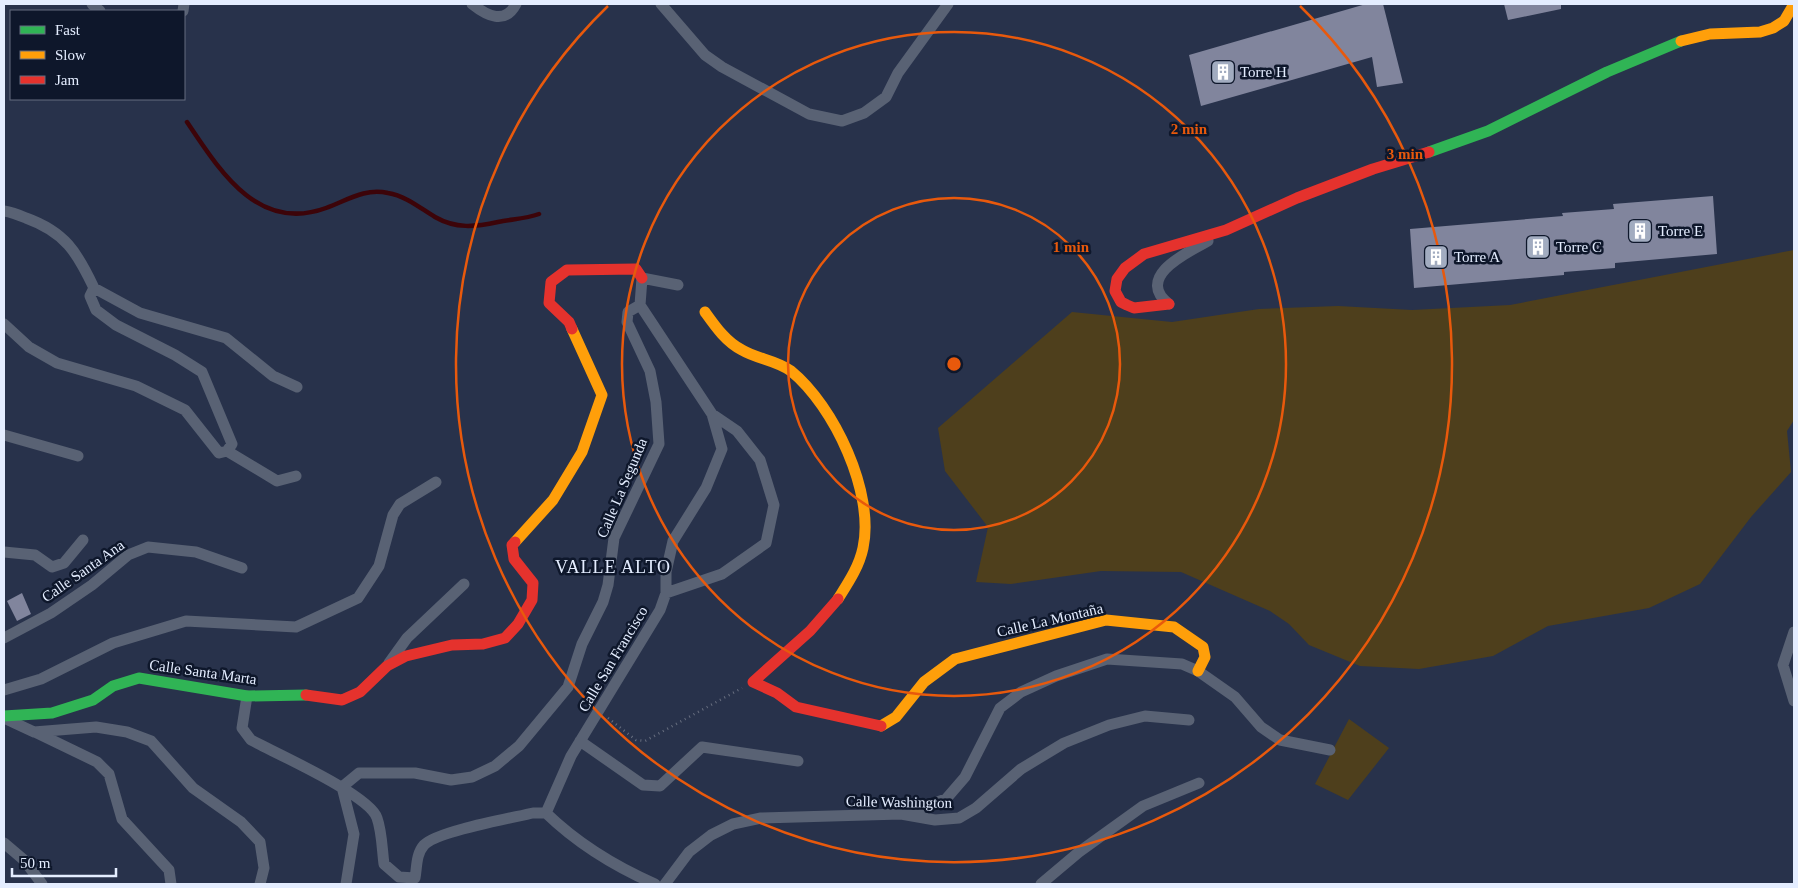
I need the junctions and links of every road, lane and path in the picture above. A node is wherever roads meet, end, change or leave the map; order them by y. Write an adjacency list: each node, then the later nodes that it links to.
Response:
1 (472, 4): 2 (street)
2 (516, 4)
3 (661, 4): 4 (street)
4 (948, 4)
5 (1794, 4): 7 (street)
6 (4, 211): 10 (street)
7 (1226, 230): 7 (street)
8 (642, 278): 9 (street); 11 (street); 28 (street, Calle Santa Marta)
9 (678, 285)
10 (94, 288): 14 (street); 17 (street)
11 (640, 305): 15 (street, Calle San Francisco); 42 (street, Calle La Segunda)
12 (705, 312): 30 (street)
13 (4, 324): 17 (street)
14 (296, 387)
15 (712, 414): 25 (street, Calle San Francisco); 25 (street)
16 (4, 435): 18 (street)
17 (227, 451): 19 (street)
18 (78, 456)
19 (296, 476)
20 (436, 482): 31 (street)
21 (84, 540): 22 (street)
22 (4, 552)
23 (242, 568): 27 (street, Calle Santa Ana)
24 (464, 584): 28 (street)
25 (666, 593): 34 (street, Calle San Francisco)
26 (1794, 632): 33 (street)
27 (4, 638)
28 (387, 666): 32 (street, Calle Santa Marta)
29 (1198, 671): 30 (street, Calle La Montaña); 39 (street); 44 (street)
30 (753, 682): 34 (path)
31 (4, 690)
32 (247, 696): 35 (street, Calle Santa Marta); 42 (street)
33 (1794, 701)
34 (599, 711): 38 (street, Calle San Francisco)
35 (4, 717): 37 (street)
36 (1189, 720): 44 (street, Calle Washington)
37 (34, 732): 48 (street); 49 (street)
38 (580, 741): 40 (street); 43 (street, Calle San Francisco)
39 (1330, 750)
40 (798, 762)
41 (1199, 783): 53 (street)
42 (342, 787): 46 (street); 50 (street)
43 (546, 813): 46 (street); 51 (street)
44 (901, 814): 52 (street, Calle Washington)
45 (4, 843): 47 (street)
46 (420, 881)
47 (42, 884)
48 (171, 884)
49 (260, 884)
50 (346, 884)
51 (655, 884)
52 (665, 884)
53 (1042, 884)

